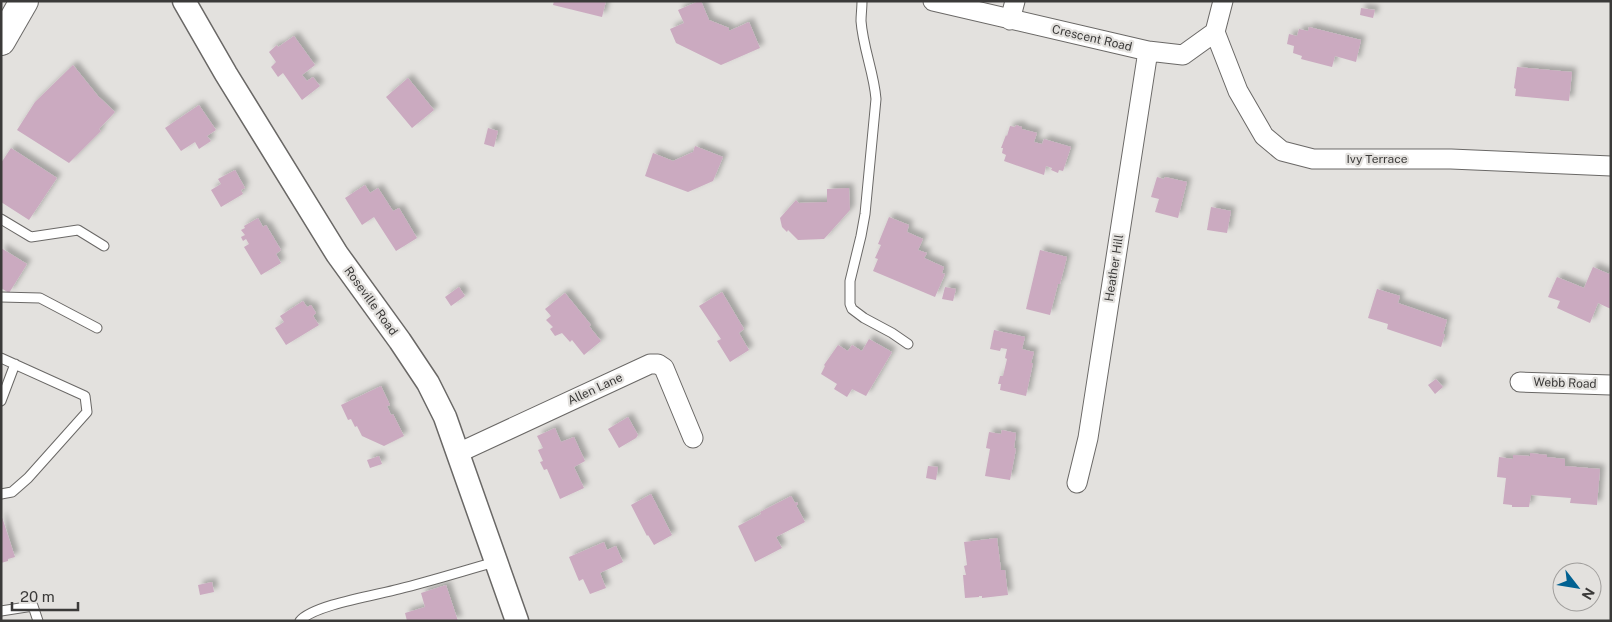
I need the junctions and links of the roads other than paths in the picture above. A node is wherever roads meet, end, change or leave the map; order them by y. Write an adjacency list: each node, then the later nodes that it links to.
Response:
1 (24, 1): 9 (main road)
2 (184, 1): 23 (street, Roseville Road)
3 (862, 1): 16 (lane)
4 (933, 1): 7 (street, Crescent Road)
5 (1014, 1): 7 (street)
6 (1223, 1): 8 (street)
7 (1010, 20): 10 (street, Crescent Road)
8 (1215, 32): 10 (street, Crescent Road); 11 (street, Ivy Terrace)
9 (1, 41)
10 (1148, 51): 24 (street, Heather Hill)
11 (1611, 166)
12 (1, 219): 13 (lane)
13 (104, 246)
14 (1, 297): 15 (lane)
15 (97, 328)
16 (908, 344)
17 (1, 358): 18 (lane)
18 (15, 364): 21 (lane); 25 (lane)
19 (1520, 382): 20 (street, Webb Road)
20 (1611, 385)
21 (1, 401)
22 (693, 438): 23 (street, Allen Lane)
23 (458, 453): 26 (street, Roseville Road)
24 (1077, 484)
25 (1, 494)
26 (495, 562): 29 (lane); 30 (street, Roseville Road)
27 (1, 611): 28 (lane)
28 (38, 621)
29 (300, 621)
30 (517, 621)

